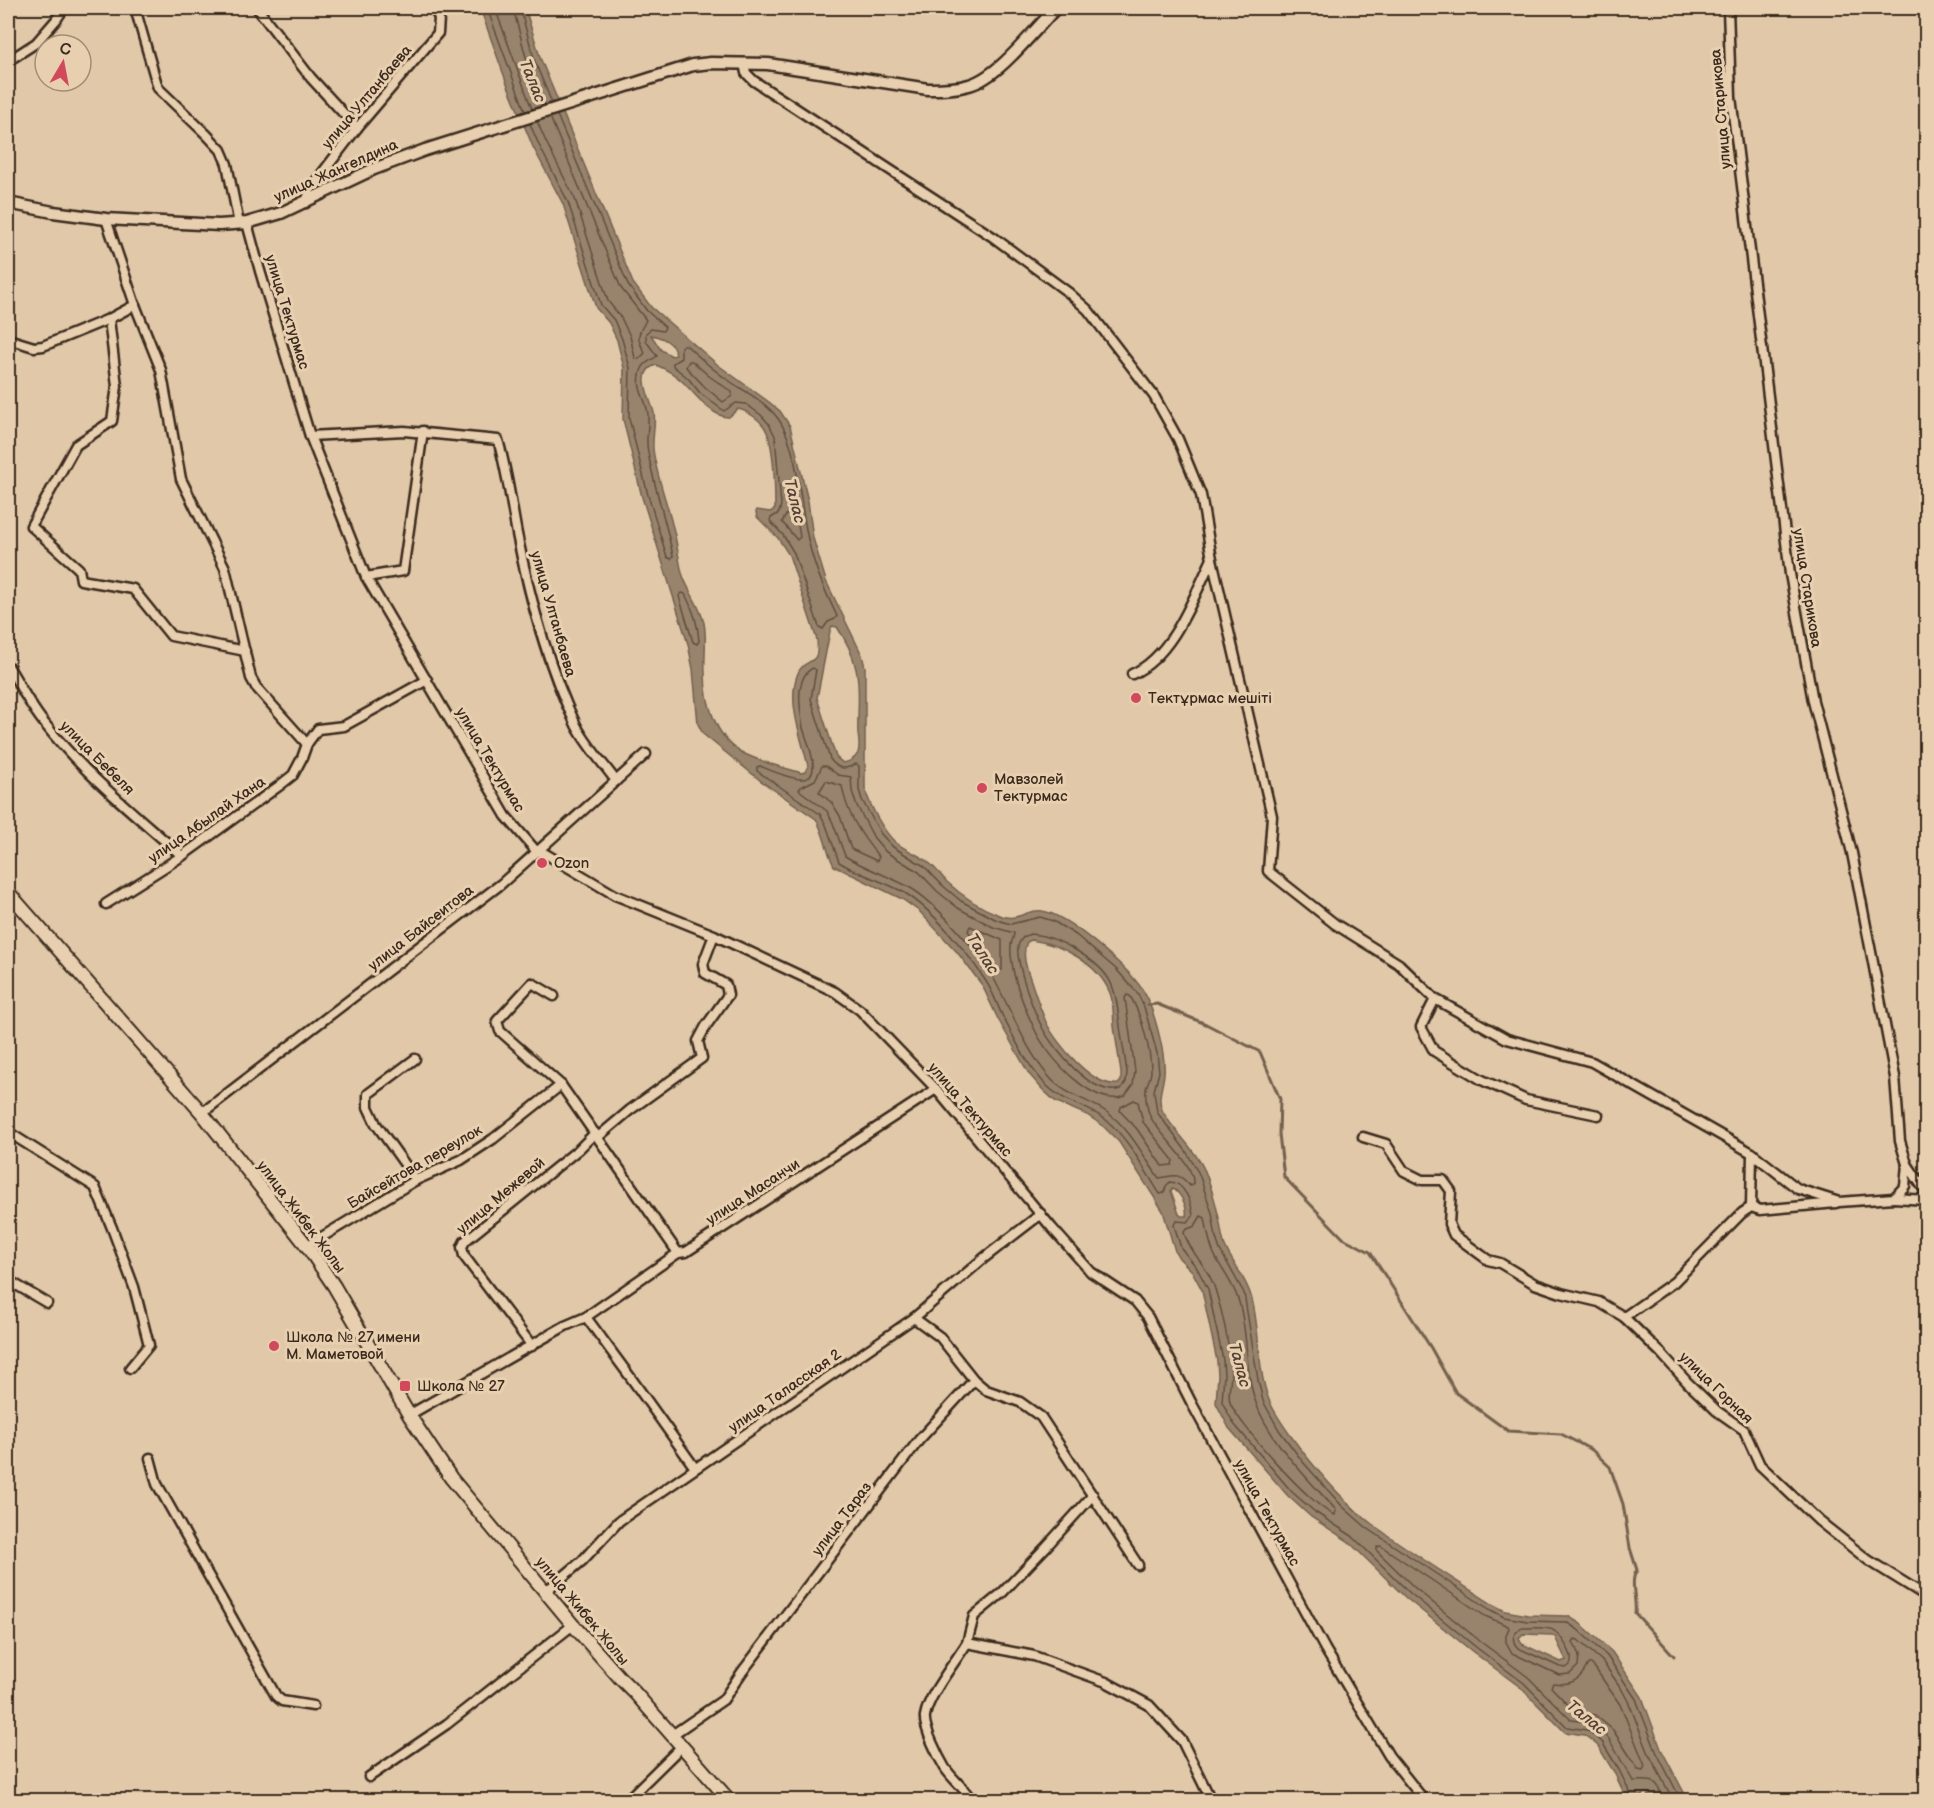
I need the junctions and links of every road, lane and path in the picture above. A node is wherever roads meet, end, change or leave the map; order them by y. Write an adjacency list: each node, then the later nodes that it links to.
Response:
1 (64, 8): 7 (street)
2 (135, 8): 13 (street, улица Тектурмас)
3 (257, 8): 9 (street)
4 (434, 8): 9 (street, улица Ултанбаева)
5 (1056, 8): 8 (street, улица Жангелдина)
6 (1728, 8): 44 (street, улица Старикова)
7 (8, 61)
8 (744, 63): 11 (street, улица Жангелдина); 19 (street)
9 (357, 128): 11 (street, улица Ултанбаева)
10 (8, 203): 12 (street, улица Жангелдина)
11 (306, 203): 13 (street, улица Жангелдина)
12 (106, 219): 13 (street, улица Жангелдина); 14 (street)
13 (243, 224): 18 (street, улица Тектурмас)
14 (135, 305): 15 (street); 21 (street)
15 (109, 318): 16 (street); 21 (street)
16 (8, 339)
17 (423, 431): 18 (street); 20 (street); 27 (street, улица Ултанбаева)
18 (310, 436): 20 (street, улица Тектурмас)
19 (1212, 559): 23 (street); 34 (street)
20 (366, 577): 24 (street, улица Тектурмас)
21 (245, 651): 25 (street)
22 (8, 666): 29 (street, улица Бебеля)
23 (1132, 674)
24 (427, 680): 25 (street); 28 (street, улица Тектурмас)
25 (307, 744): 29 (street, улица Абылай Хана)
26 (646, 754): 27 (street, улица Байсеитова)
27 (616, 781): 28 (street, улица Байсеитова)
28 (537, 852): 32 (street, улица Тектурмас); 38 (street, улица Байсеитова)
29 (182, 856): 31 (street, улица Абылай Хана)
30 (8, 892): 38 (main road, улица Жибек Жолы)
31 (106, 904)
32 (714, 935): 37 (street, улица Тектурмас); 41 (street)
33 (554, 996): 36 (street)
34 (1435, 999): 39 (street); 43 (street)
35 (415, 1059): 45 (street)
36 (561, 1085): 41 (street); 45 (street, Байсейтова переулок)
37 (936, 1089): 51 (street, улица Тектурмас); 53 (street, улица Масанчи)
38 (202, 1113): 52 (main road, улица Жибек Жолы)
39 (1598, 1114)
40 (8, 1132): 60 (street)
41 (596, 1135): 53 (street); 59 (street, улица Межевой)
42 (1363, 1137): 57 (street, улица Горная)
43 (1752, 1153): 49 (street); 50 (street)
44 (1907, 1164): 46 (street); 47 (street)
45 (416, 1180): 52 (street, Байсейтова переулок)
46 (1926, 1192)
47 (1894, 1198): 48 (street); 49 (street)
48 (1926, 1200)
49 (1839, 1202): 50 (street)
50 (1751, 1207): 57 (street)
51 (1041, 1214): 58 (street, улица Таласская 2); 79 (street, улица Тектурмас)
52 (307, 1246): 62 (main road, улица Жибек Жолы)
53 (678, 1253): 56 (street, улица Масанчи)
54 (8, 1280): 55 (street)
55 (47, 1303)
56 (586, 1317): 59 (street, улица Масанчи); 64 (street)
57 (1624, 1317): 68 (street, улица Горная)
58 (914, 1318): 61 (street); 64 (street, улица Таласская 2)
59 (532, 1346): 62 (street, улица Масанчи)
60 (130, 1368)
61 (974, 1380): 65 (street); 72 (street, улица Тараз)
62 (409, 1415): 67 (main road, улица Жибек Жолы)
63 (150, 1458): 71 (street)
64 (695, 1468): 67 (street, улица Таласская 2)
65 (1093, 1495): 66 (street); 70 (street)
66 (1138, 1565)
67 (546, 1591): 69 (main road, улица Жибек Жолы)
68 (1926, 1596)
69 (573, 1625): 72 (main road, улица Жибек Жолы); 74 (street)
70 (967, 1643): 77 (street); 78 (street)
71 (313, 1706)
72 (672, 1735): 73 (main road, улица Жибек Жолы)
73 (682, 1746): 75 (street); 76 (main road, улица Жибек Жолы)
74 (369, 1777)
75 (627, 1800)
76 (729, 1800)
77 (971, 1800)
78 (1211, 1800)
79 (1424, 1800)

